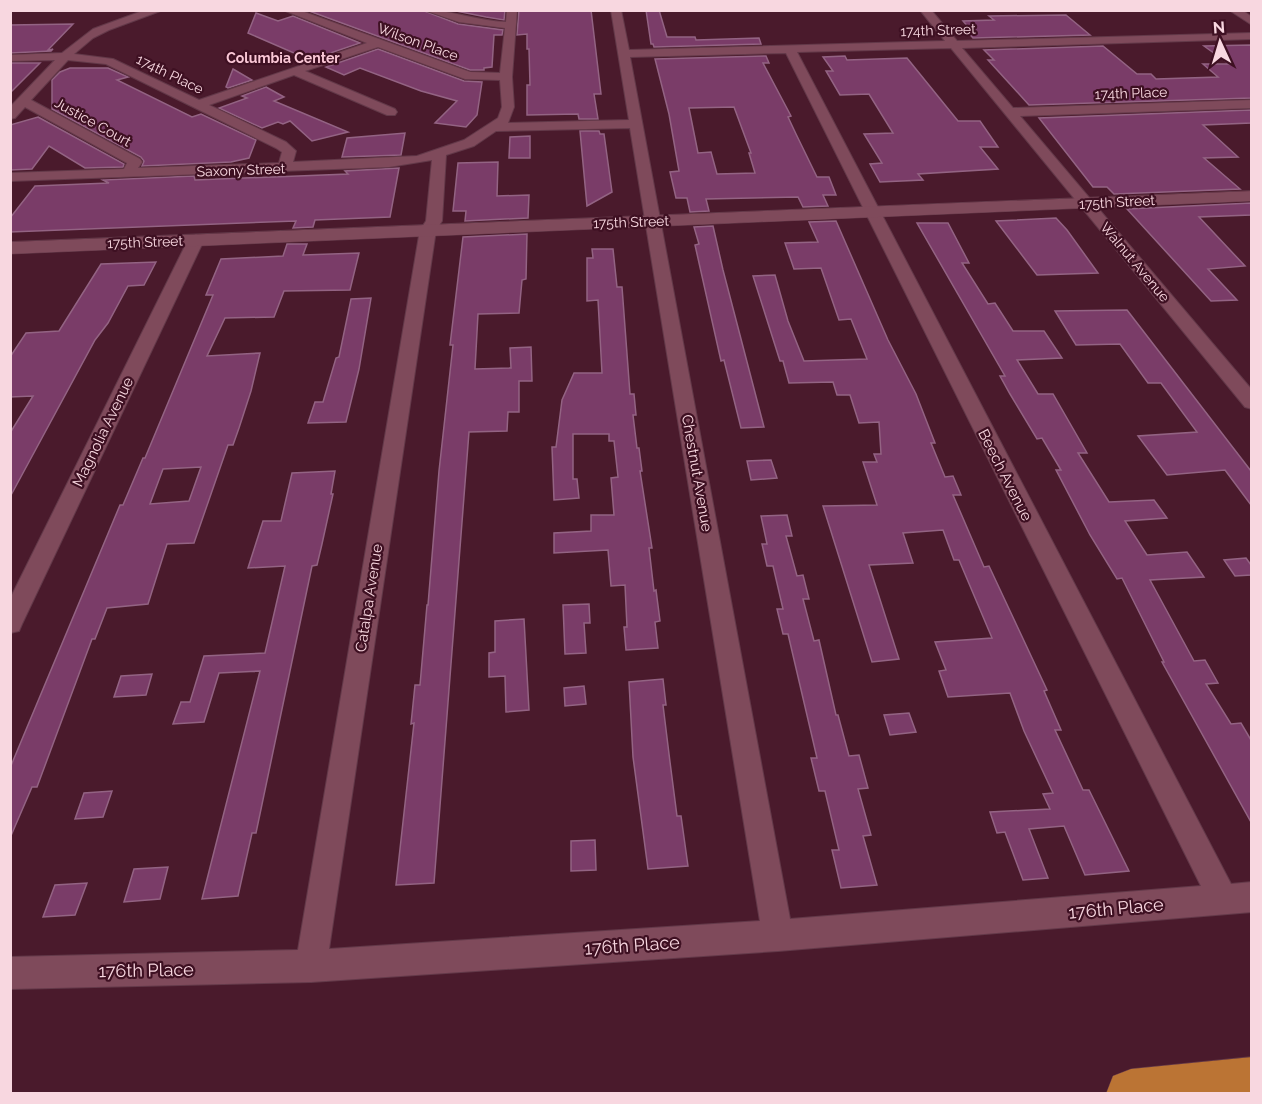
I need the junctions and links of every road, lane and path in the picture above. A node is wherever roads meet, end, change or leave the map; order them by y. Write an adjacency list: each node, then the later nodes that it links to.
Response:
1 (158, 10): 15 (street)
2 (288, 10): 11 (street, Wilson Place)
3 (429, 10): 9 (street)
4 (512, 10): 9 (street)
5 (616, 10): 14 (street, Chestnut Avenue)
6 (925, 10): 12 (street, Walnut Avenue)
7 (1234, 10): 8 (street)
8 (1251, 22)
9 (511, 25): 18 (street)
10 (1251, 36): 12 (street, 174th Street)
11 (377, 43): 17 (street); 18 (street, Wilson Place)
12 (954, 45): 13 (street, 174th Street); 23 (street, Walnut Avenue)
13 (790, 50): 14 (street, 174th Street); 33 (street, Beech Avenue)
14 (625, 54): 25 (street, Chestnut Avenue)
15 (66, 56): 16 (street, 174th Place); 19 (street); 20 (street, 174th Place)
16 (10, 58)
17 (294, 71): 20 (street); 22 (street)
18 (506, 77): 26 (street)
19 (24, 101): 24 (street); 29 (street, Justice Court)
20 (199, 104): 28 (street, 174th Place)
21 (1251, 104): 23 (street, 174th Place)
22 (391, 112)
23 (1011, 112): 32 (street, Walnut Avenue)
24 (10, 115)
25 (636, 124): 26 (street); 34 (street, Chestnut Avenue)
26 (494, 127): 27 (street, Saxony Street)
27 (439, 153): 28 (street, Saxony Street); 35 (street, Catalpa Avenue)
28 (284, 168): 29 (street, Saxony Street)
29 (127, 174): 30 (street, Saxony Street)
30 (13, 181)
31 (1251, 196): 32 (street, 175th Street)
32 (1086, 203): 33 (street, 175th Street); 38 (street, Walnut Avenue)
33 (871, 212): 34 (street, 175th Street); 40 (street, Beech Avenue)
34 (653, 222): 35 (street, 175th Street); 41 (street, Chestnut Avenue)
35 (428, 230): 36 (street, 175th Street); 42 (street, Catalpa Avenue)
36 (196, 240): 37 (street, 175th Street); 39 (street, Magnolia Avenue)
37 (10, 248)
38 (1251, 403)
39 (10, 624)
40 (1237, 898): 41 (street, 176th Place)
41 (778, 935): 42 (street, 176th Place)
42 (311, 966): 43 (street, 176th Place)
43 (10, 974)
44 (1251, 1082): 45 (highway)
45 (1131, 1094)

